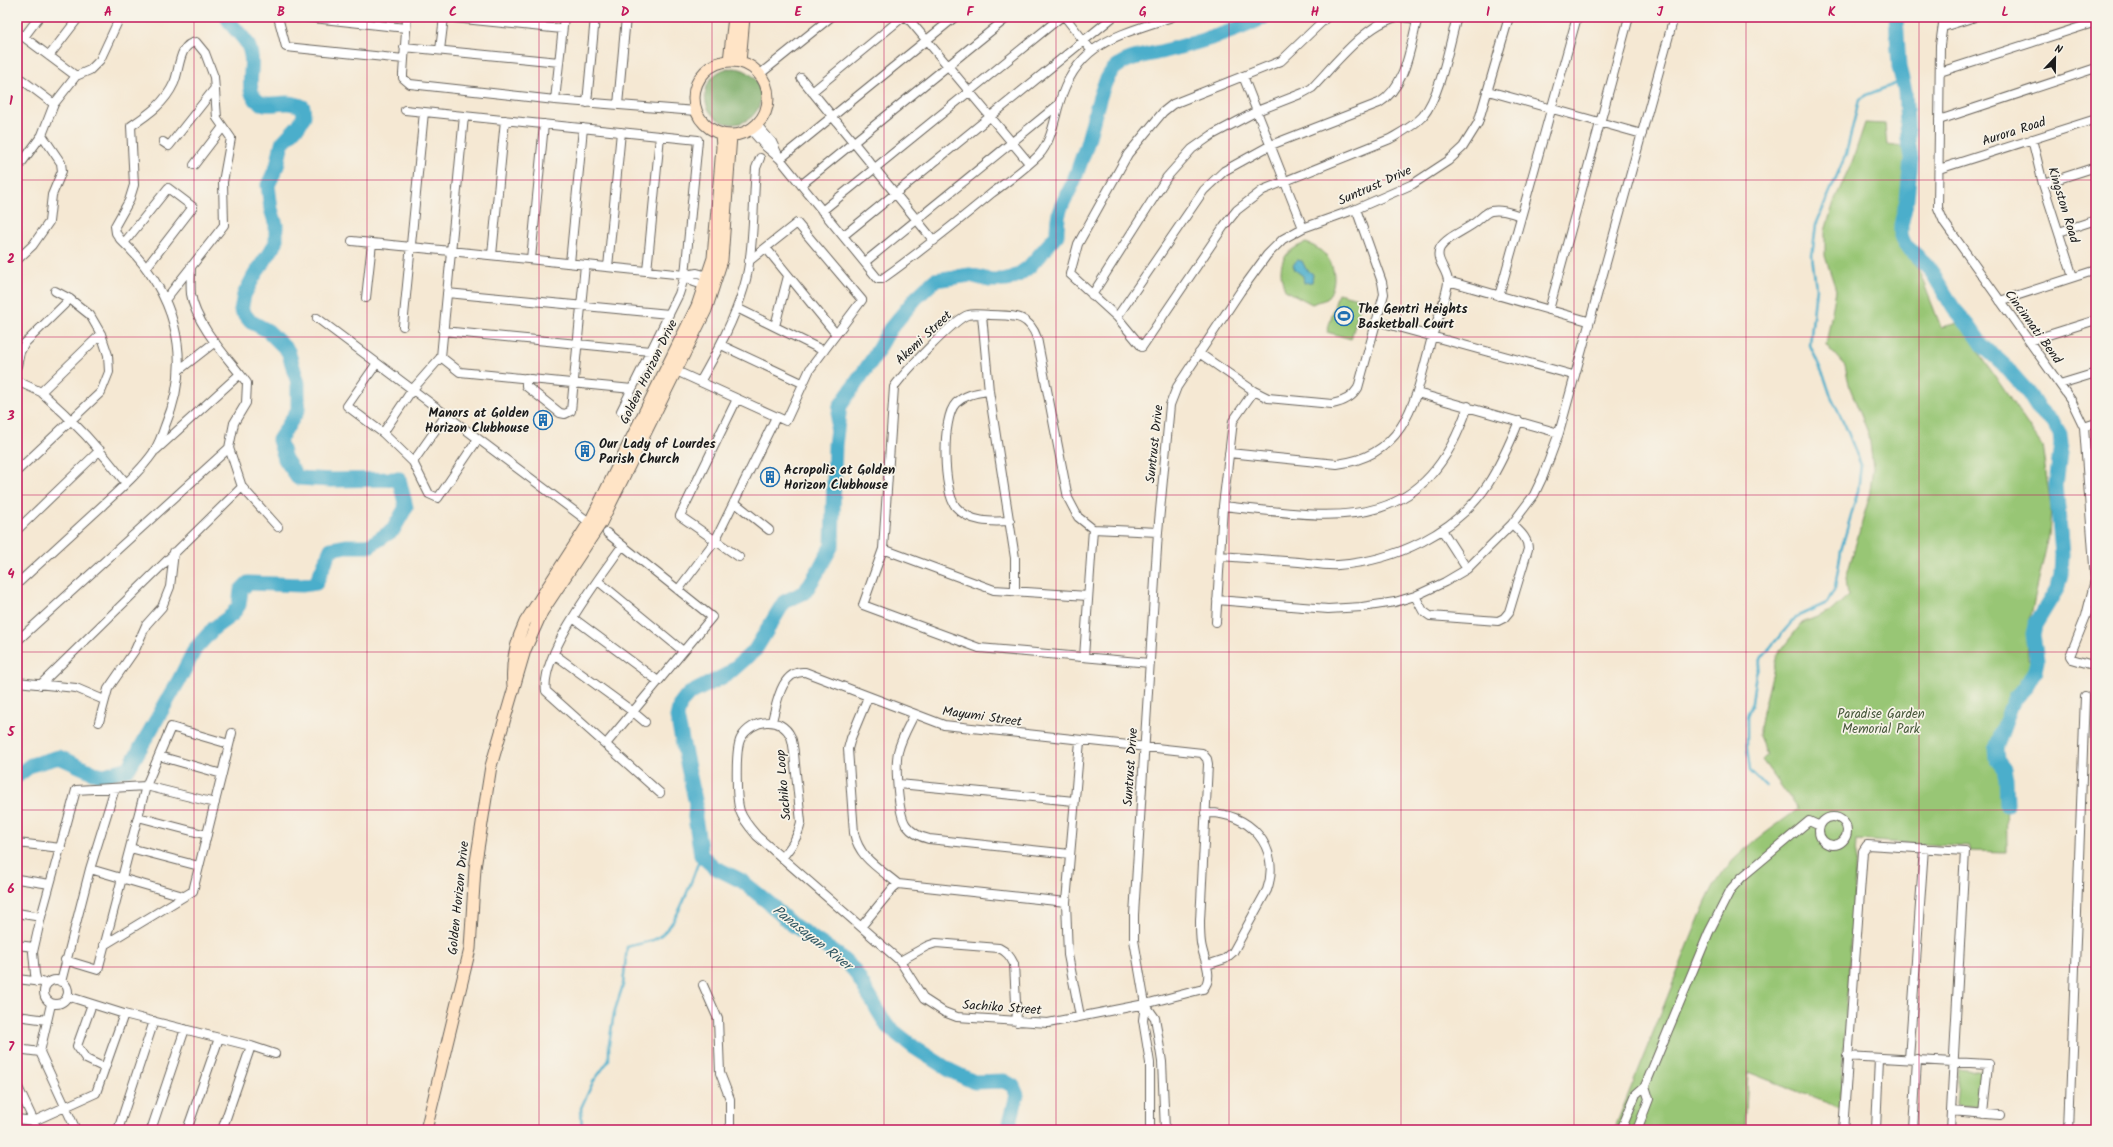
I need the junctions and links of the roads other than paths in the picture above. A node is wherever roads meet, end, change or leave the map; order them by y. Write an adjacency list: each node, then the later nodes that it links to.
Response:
1 (39, 17): 37 (street)
2 (79, 17): 43 (street)
3 (120, 17): 51 (street)
4 (278, 17): 44 (street)
5 (304, 17): 35 (street)
6 (407, 17): 35 (street)
7 (444, 17): 36 (street); 41 (street)
8 (564, 17): 36 (street)
9 (595, 17): 60 (street)
10 (626, 17): 63 (street)
11 (734, 17): 45 (street)
12 (744, 17): 45 (street)
13 (831, 17): 50 (street)
14 (903, 17): 57 (street)
15 (907, 17): 38 (street)
16 (955, 17): 38 (street)
17 (1008, 17): 47 (street)
18 (1061, 17): 58 (street)
19 (1065, 17): 39 (street)
20 (1113, 17): 39 (street)
21 (1172, 17): 42 (street)
22 (1327, 17): 52 (street)
23 (1396, 17): 67 (street)
24 (1401, 17): 32 (street)
25 (1457, 17): 98 (street)
26 (1509, 17): 56 (street, Suntrust Drive)
27 (1577, 17): 64 (street)
28 (1629, 17): 75 (street)
29 (1674, 17): 82 (street)
30 (1944, 17): 34 (street, Cincinnati Bend)
31 (1975, 17): 34 (street)
32 (1418, 18): 89 (street)
33 (2096, 22): 49 (street)
34 (1943, 27): 49 (street, Cincinnati Bend)
35 (406, 28): 40 (street)
36 (562, 29): 46 (street)
37 (20, 34): 43 (street)
38 (926, 40): 47 (street); 70 (street)
39 (1084, 41): 42 (street); 71 (street)
40 (404, 47): 41 (street); 44 (street)
41 (440, 50): 46 (street)
42 (1092, 50): 62 (street)
43 (49, 56): 51 (street)
44 (404, 59): 59 (street)
45 (734, 61): 50 (street); 66 (street)
46 (559, 62): 59 (street)
47 (948, 66): 58 (street); 88 (street)
48 (2096, 68): 74 (street)
49 (1940, 72): 74 (street, Cincinnati Bend)
50 (760, 74): 78 (street)
51 (76, 76): 61 (street)
52 (1244, 76): 67 (street); 136 (street)
53 (801, 78): 57 (street)
54 (18, 79): 61 (street)
55 (215, 88): 77 (street); 86 (street); 112 (street)
56 (1488, 91): 64 (street); 102 (street, Suntrust Drive)
57 (812, 92): 70 (street)
58 (969, 92): 71 (street); 96 (street)
59 (555, 100): 60 (street)
60 (587, 103): 63 (street)
61 (54, 104): 83 (street)
62 (1059, 104): 87 (street); 92 (street)
63 (618, 105): 66 (street)
64 (1552, 109): 75 (street); 104 (street)
65 (405, 110): 68 (street)
66 (696, 111): 81 (street)
67 (1257, 111): 89 (street); 136 (street)
68 (424, 112): 69 (street); 114 (street)
69 (464, 116): 73 (street); 116 (street)
70 (832, 117): 88 (street); 91 (street)
71 (990, 117): 87 (street); 101 (street)
72 (2096, 119): 85 (street, Aurora Road)
73 (505, 120): 76 (street); 117 (street)
74 (1939, 120): 97 (street, Cincinnati Bend)
75 (1600, 122): 82 (street); 144 (street)
76 (544, 124): 79 (street); 118 (street)
77 (223, 127): 93 (street); 124 (street)
78 (754, 127): 81 (street); 91 (street)
79 (583, 128): 80 (street); 122 (street)
80 (621, 132): 84 (street); 125 (street)
81 (726, 134): 133 (street, Golden Horizon Drive)
82 (1642, 134): 151 (street)
83 (42, 135): 95 (street); 119 (street)
84 (660, 136): 128 (street); 129 (street)
85 (2032, 139): 97 (street, Aurora Road); 99 (street, Kingston Road)
86 (163, 142)
87 (1011, 142): 92 (street); 105 (street)
88 (854, 143): 96 (street); 100 (street)
89 (1271, 145): 98 (street); 147 (street)
90 (760, 158): 120 (street)
91 (780, 159): 100 (street)
92 (1029, 163): 111 (street)
93 (194, 165)
94 (2096, 167): 99 (street)
95 (17, 169)
96 (874, 169): 101 (street); 103 (street)
97 (1939, 169): 141 (street, Cincinnati Bend)
98 (1285, 181): 107 (street); 147 (street)
99 (2043, 184): 108 (street, Kingston Road)
100 (801, 185): 103 (street)
101 (895, 194): 105 (street); 109 (street)
102 (1356, 209): 107 (street, Suntrust Drive); 150 (street)
103 (822, 211): 109 (street)
104 (1521, 216): 132 (street); 137 (street)
105 (916, 220): 111 (street); 121 (street)
106 (2096, 220): 108 (street)
107 (1303, 228): 164 (street, Suntrust Drive)
108 (2059, 232): 131 (street, Kingston Road)
109 (843, 236): 121 (street)
110 (352, 241): 113 (street)
111 (934, 241): 121 (street)
112 (124, 243): 126 (street); 126 (street)
113 (372, 243): 114 (street); 138 (street)
114 (410, 247): 116 (street); 152 (street)
115 (766, 248): 120 (street); 130 (street); 156 (street)
116 (451, 251): 117 (street); 135 (street)
117 (492, 255): 118 (street)
118 (531, 259): 122 (street)
119 (17, 260)
120 (749, 261): 143 (street)
121 (865, 262)
122 (570, 263): 123 (street)
123 (586, 265): 125 (street); 142 (street)
124 (191, 266): 140 (street); 159 (street)
125 (608, 267): 128 (street)
126 (146, 268): 140 (street)
127 (2096, 270): 131 (street)
128 (647, 271): 129 (street)
129 (685, 275): 133 (street); 145 (street)
130 (788, 276): 153 (street); 156 (street)
131 (2073, 278): 141 (street)
132 (1448, 281): 137 (street); 157 (street)
133 (711, 282): 168 (street, Golden Horizon Drive)
134 (55, 291): 139 (street)
135 (447, 293): 142 (street); 154 (street)
136 (1092, 295): 147 (street)
137 (1499, 296): 144 (street)
138 (366, 298)
139 (70, 300): 155 (street); 167 (street)
140 (165, 300): 169 (street)
141 (2000, 301): 158 (street, Cincinnati Bend)
142 (581, 305): 145 (street); 160 (street)
143 (737, 308): 153 (street); 161 (street)
144 (1548, 310): 151 (street)
145 (669, 314): 162 (street)
146 (982, 315): 181 (street); 213 (street, Akemi Street); 222 (street, Akemi Street)
147 (1117, 317)
148 (318, 318): 166 (street)
149 (2096, 320): 158 (street)
150 (1376, 321): 157 (street); 182 (street)
151 (1588, 321): 172 (street)
152 (403, 326)
153 (774, 326): 163 (street)
154 (443, 331): 160 (street); 165 (street)
155 (101, 334): 183 (street); 190 (street)
156 (836, 334): 163 (street)
157 (1432, 336): 172 (street); 184 (street)
158 (2028, 341): 178 (street, Cincinnati Bend)
159 (215, 342): 169 (street); 171 (street)
160 (577, 344): 162 (street); 176 (street)
161 (721, 346): 175 (street); 177 (street)
162 (650, 351): 179 (street)
163 (824, 351): 177 (street)
164 (1199, 353): 182 (street); 218 (street, Suntrust Drive)
165 (440, 357): 173 (street); 180 (street)
166 (377, 363): 180 (street); 194 (street)
167 (17, 366)
168 (672, 369): 175 (street); 210 (street, Golden Horizon Drive); 246 (street, Golden Horizon Drive)
169 (180, 370): 199 (street)
170 (2096, 373): 178 (street)
171 (240, 374): 197 (street); 199 (street)
172 (1573, 375): 195 (street)
173 (526, 378): 176 (street); 176 (street)
174 (17, 381): 183 (street)
175 (700, 382): 185 (street)
176 (573, 383): 179 (street)
177 (802, 383): 189 (street)
178 (2060, 384): 193 (street, Cincinnati Bend)
179 (632, 389): 187 (street)
180 (412, 390): 188 (street); 194 (street)
181 (989, 391): 209 (street); 209 (street)
182 (1254, 391): 200 (street)
183 (41, 392): 190 (street)
184 (1417, 393): 186 (street); 200 (street)
185 (737, 399): 189 (street); 220 (street)
186 (1468, 406): 191 (street); 208 (street)
187 (621, 411)
188 (446, 415): 196 (street); 201 (street)
189 (776, 418): 207 (street)
190 (72, 419): 198 (street); 202 (street)
191 (1519, 421): 195 (street); 216 (street)
192 (2096, 423): 193 (street)
193 (2084, 426): 204 (street, Cincinnati Bend)
194 (383, 433): 201 (street)
195 (1559, 433): 211 (street)
196 (478, 439): 201 (street); 210 (street)
197 (229, 448): 206 (street); 237 (street)
198 (100, 450): 205 (street); 214 (street)
199 (153, 453): 205 (street)
200 (1229, 453): 208 (street)
201 (413, 462)
202 (17, 471)
203 (2096, 476): 204 (street)
204 (2088, 479): 217 (street, Cincinnati Bend)
205 (126, 483): 229 (street)
206 (242, 487): 212 (street); 223 (street)
207 (734, 502): 215 (street); 220 (street)
208 (1223, 506): 224 (street)
209 (1010, 521): 231 (street)
210 (589, 522): 246 (street, Golden Horizon Drive)
211 (1512, 524): 226 (street); 233 (street)
212 (278, 527)
213 (1093, 529): 218 (street); 232 (street)
214 (17, 530)
215 (769, 530)
216 (1442, 530): 224 (street); 226 (street)
217 (2094, 531): 227 (street, Cincinnati Bend)
218 (1158, 532): 241 (street, Suntrust Drive)
219 (607, 534): 221 (street)
220 (716, 541): 225 (street); 230 (street)
221 (622, 546): 228 (street); 230 (street)
222 (883, 550): 231 (street); 240 (street, Akemi Street)
223 (174, 552): 245 (street); 249 (street)
224 (1220, 556): 234 (street)
225 (738, 557)
226 (1467, 569): 233 (street)
227 (2096, 580): 242 (street, Cincinnati Bend)
228 (598, 581): 235 (street); 238 (street)
229 (17, 584)
230 (678, 590): 238 (street)
231 (1015, 591): 232 (street)
232 (1088, 596): 240 (street)
233 (1415, 596): 234 (street)
234 (1217, 600): 236 (street)
235 (573, 618): 239 (street); 243 (street)
236 (1216, 622)
237 (17, 641)
238 (683, 651): 243 (street)
239 (554, 654): 250 (street); 258 (street)
240 (1084, 657): 241 (street)
241 (1150, 663): 259 (street, Suntrust Drive)
242 (2096, 666)
243 (658, 681): 250 (street)
244 (17, 682): 245 (street)
245 (40, 685): 249 (street)
246 (513, 692): 335 (street, Golden Horizon Drive)
247 (2085, 696): 345 (street)
248 (868, 697): 251 (street, Mayumi Street); 252 (street, Mayumi Street); 283 (street)
249 (104, 700): 253 (street)
250 (632, 710): 254 (street); 258 (street)
251 (914, 715): 256 (street, Mayumi Street); 262 (street)
252 (772, 721): 277 (street, Sachiko Loop); 277 (street)
253 (99, 722)
254 (645, 722)
255 (232, 733): 257 (street)
256 (1080, 741): 259 (street, Mayumi Street); 266 (street)
257 (229, 744): 260 (street); 261 (street)
258 (606, 744): 265 (street)
259 (1144, 748): 268 (street, Mayumi Street); 303 (street, Suntrust Drive)
260 (159, 756): 261 (street); 263 (street)
261 (222, 774): 267 (street)
262 (899, 784): 266 (street); 276 (street)
263 (146, 786): 264 (street); 267 (street); 269 (street)
264 (115, 788): 273 (street); 279 (street)
265 (660, 793)
266 (1074, 801): 276 (street)
267 (215, 803): 271 (street)
268 (1205, 813): 294 (street); 294 (street)
269 (138, 817): 271 (street); 274 (street)
270 (1820, 826): 322 (street)
271 (206, 836): 278 (street)
272 (17, 843): 273 (street)
273 (61, 848): 282 (street)
274 (130, 848): 278 (street); 280 (street)
275 (1924, 848): 316 (street); 318 (street); 319 (street)
276 (1070, 854): 285 (street)
277 (782, 858): 288 (street, Sachiko Street)
278 (199, 866): 284 (street)
279 (90, 869): 280 (street); 292 (street)
280 (122, 878): 284 (street); 290 (street)
281 (17, 880): 282 (street)
282 (50, 884): 287 (street)
283 (898, 884): 285 (street); 288 (street)
284 (183, 896): 290 (street)
285 (1066, 902): 306 (street)
286 (17, 914): 287 (street)
287 (41, 917): 291 (street)
288 (861, 927): 293 (street, Sachiko Street)
289 (17, 945): 291 (street)
290 (104, 945): 292 (street)
291 (34, 947): 296 (street)
292 (65, 960): 297 (street)
293 (900, 961): 309 (street, Sachiko Street); 309 (street)
294 (1207, 965): 303 (street, Sachiko Street)
295 (17, 979): 296 (street)
296 (37, 982): 298 (street)
297 (61, 982): 298 (street); 300 (street)
298 (48, 983): 301 (street)
299 (703, 984): 336 (street)
300 (67, 996): 301 (street); 302 (street)
301 (51, 1004): 307 (street)
302 (92, 1004): 304 (street); 320 (street)
303 (1145, 1004): 306 (street, Sachiko Street); 337 (street, Suntrust Drive); 338 (street, Suntrust Drive)
304 (124, 1014): 308 (street); 320 (street)
305 (17, 1016): 307 (street)
306 (1080, 1016): 309 (street, Sachiko Street)
307 (48, 1020): 314 (street)
308 (154, 1021): 310 (street); 331 (street)
309 (1017, 1022)
310 (185, 1030): 311 (street); 332 (street)
311 (219, 1038): 312 (street); 333 (street)
312 (251, 1046): 315 (street); 334 (street)
313 (17, 1049): 314 (street)
314 (40, 1052): 323 (street)
315 (275, 1054)
316 (1848, 1056): 317 (street); 341 (street)
317 (1879, 1058): 318 (street); 342 (street)
318 (1913, 1059): 319 (street); 343 (street)
319 (1954, 1061): 324 (street); 325 (street)
320 (105, 1068): 323 (street)
321 (17, 1086): 328 (street)
322 (1645, 1086): 339 (street); 340 (street)
323 (65, 1108): 328 (street); 330 (street)
324 (1951, 1111): 325 (street); 344 (street)
325 (1983, 1114): 326 (street)
326 (2000, 1115)
327 (17, 1119): 328 (street)
328 (34, 1121): 329 (street)
329 (38, 1130)
330 (76, 1130)
331 (118, 1130)
332 (151, 1130)
333 (187, 1130)
334 (222, 1130)
335 (426, 1130)
336 (730, 1130)
337 (1150, 1130)
338 (1165, 1130)
339 (1621, 1130)
340 (1637, 1130)
341 (1843, 1130)
342 (1876, 1130)
343 (1913, 1130)
344 (1950, 1130)
345 (2069, 1130)

